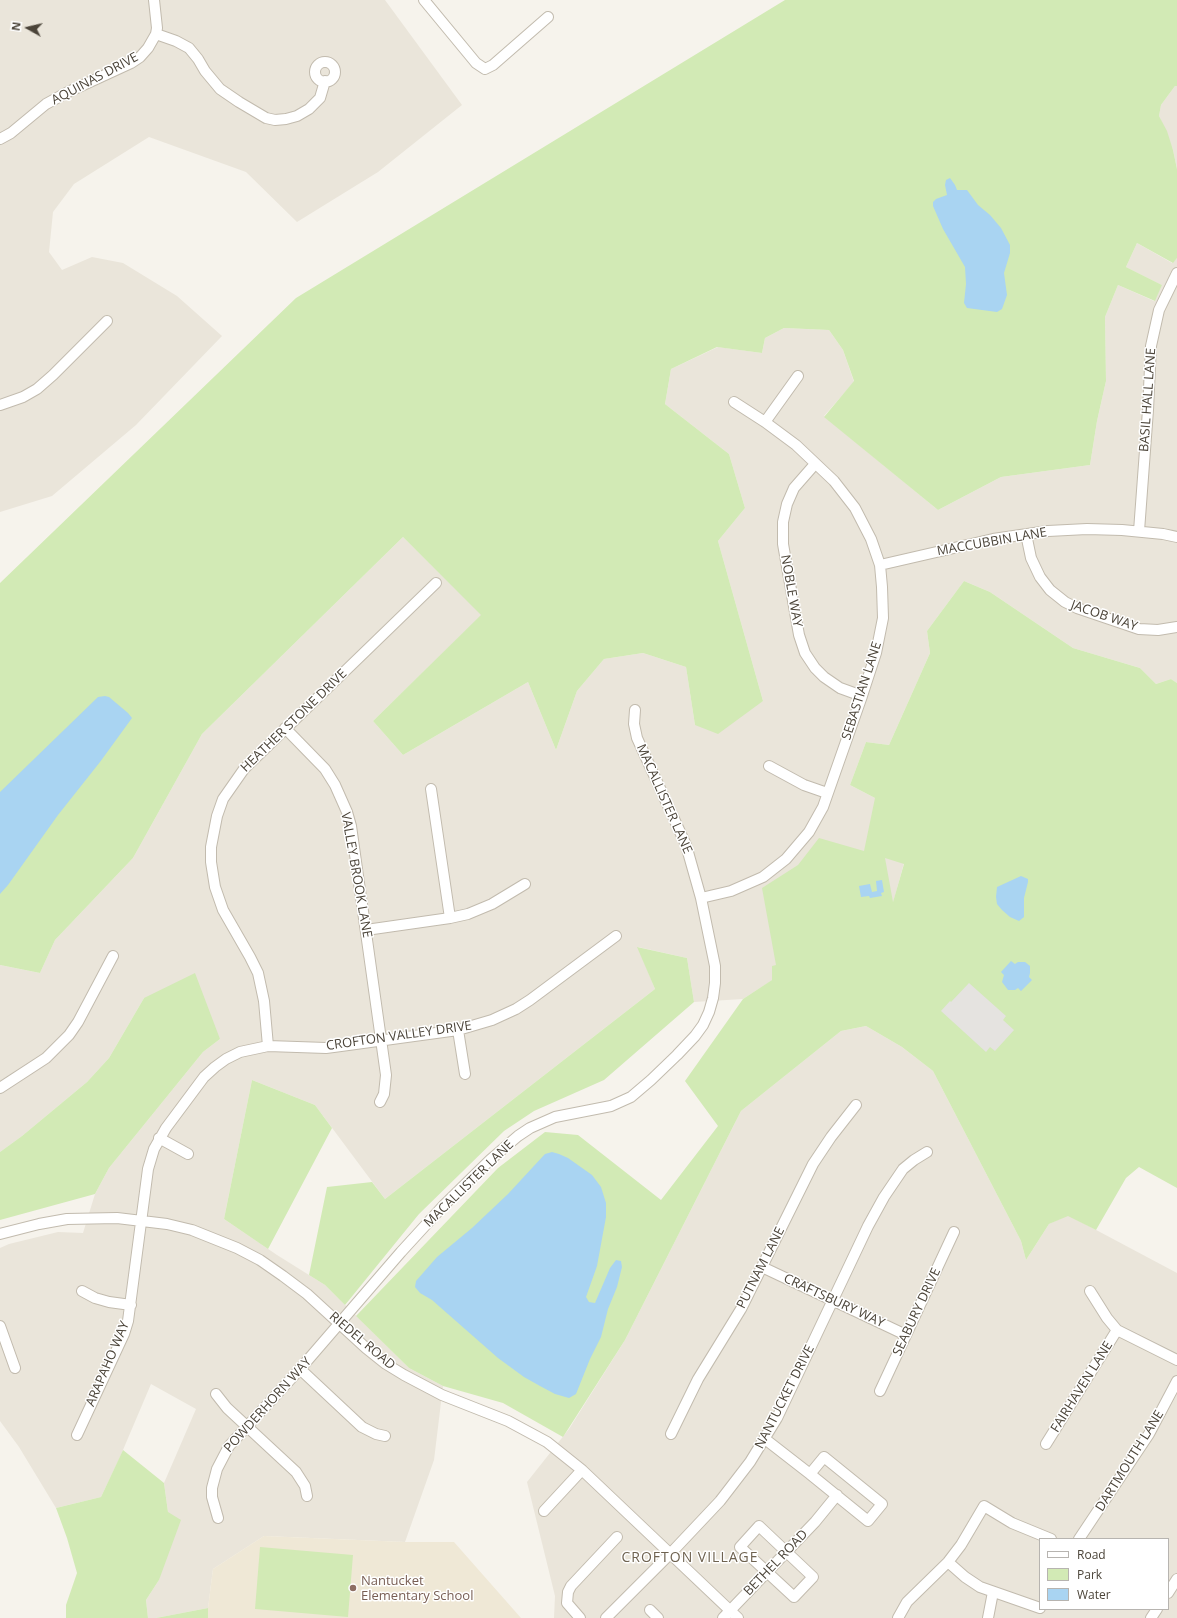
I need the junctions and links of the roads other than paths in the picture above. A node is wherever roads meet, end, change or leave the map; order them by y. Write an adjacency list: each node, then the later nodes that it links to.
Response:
1 (154, 0): 4 (street)
2 (424, 0): 3 (street)
3 (548, 17)
4 (156, 34): 5 (street); 6 (street, AQUINAS DRIVE)
5 (325, 82)
6 (0, 139)
7 (1177, 273): 14 (street, BASIL HALL LANE)
8 (107, 321): 11 (street)
9 (798, 376): 12 (street)
10 (734, 402): 12 (street, SEBASTIAN LANE)
11 (0, 405)
12 (765, 422): 13 (street, SEBASTIAN LANE)
13 (815, 464): 17 (street, SEBASTIAN LANE); 20 (street, NOBLE WAY)
14 (1139, 531): 15 (street, MACCUBBIN LANE); 16 (street, MACCUBBIN LANE)
15 (1026, 534): 17 (street, MACCUBBIN LANE); 19 (street, JACOB WAY)
16 (1177, 537)
17 (880, 565): 20 (street, SEBASTIAN LANE)
18 (436, 583): 22 (street, HEATHER STONE DRIVE)
19 (1177, 627)
20 (862, 696): 25 (street, SEBASTIAN LANE)
21 (635, 710): 27 (street, MACALLISTER LANE)
22 (285, 728): 29 (street, VALLEY BROOK LANE); 34 (street, HEATHER STONE DRIVE)
23 (770, 766): 25 (street)
24 (432, 789): 28 (street)
25 (827, 793): 27 (street, SEBASTIAN LANE)
26 (525, 884): 28 (street)
27 (701, 898): 50 (street, MACALLISTER LANE)
28 (450, 918): 29 (street)
29 (366, 930): 33 (street, VALLEY BROOK LANE)
30 (616, 936): 32 (street, CROFTON VALLEY DRIVE)
31 (113, 956): 36 (street)
32 (458, 1030): 33 (street, CROFTON VALLEY DRIVE); 35 (street)
33 (382, 1041): 34 (street, CROFTON VALLEY DRIVE); 37 (street, VALLEY BROOK LANE)
34 (268, 1046): 39 (street, CROFTON VALLEY DRIVE)
35 (465, 1074)
36 (0, 1088)
37 (380, 1102)
38 (856, 1105): 45 (street, PUTNAM LANE)
39 (159, 1138): 41 (street); 42 (street, CROFTON VALLEY DRIVE)
40 (927, 1152): 48 (street, NANTUCKET DRIVE)
41 (188, 1154)
42 (142, 1220): 44 (street, RIEDEL ROAD); 49 (street, ARAPAHO WAY); 50 (street, RIEDEL ROAD)
43 (954, 1232): 53 (street, SEABURY DRIVE)
44 (0, 1234)
45 (762, 1267): 48 (street, CRAFTSBURY WAY); 61 (street, PUTNAM LANE)
46 (82, 1291): 49 (street)
47 (1090, 1291): 52 (street)
48 (833, 1301): 53 (street, CRAFTSBURY WAY); 64 (street, NANTUCKET DRIVE)
49 (131, 1305): 62 (street, ARAPAHO WAY)
50 (340, 1324): 56 (street, POWDERHORN WAY); 66 (street, RIEDEL ROAD)
51 (0, 1326): 55 (street)
52 (1117, 1330): 54 (street); 65 (street, FAIRHAVEN LANE)
53 (906, 1335): 58 (street, SEABURY DRIVE)
54 (1177, 1360)
55 (15, 1368)
56 (300, 1370): 60 (street, POWDERHORN WAY); 63 (street)
57 (1177, 1381): 74 (street, DARTMOUTH LANE)
58 (880, 1391)
59 (216, 1394): 60 (street)
60 (246, 1427): 69 (street); 71 (street, POWDERHORN WAY)
61 (671, 1434)
62 (77, 1435)
63 (386, 1436)
64 (765, 1439): 67 (street); 76 (street, NANTUCKET DRIVE)
65 (1046, 1444)
66 (582, 1470): 70 (street); 76 (street, RIEDEL ROAD)
67 (810, 1474): 68 (street); 68 (street)
68 (837, 1495): 75 (street, BETHEL ROAD)
69 (307, 1496)
70 (544, 1511)
71 (218, 1518)
72 (617, 1537): 85 (street)
73 (1049, 1538): 77 (street)
74 (1080, 1538)
75 (786, 1552): 78 (street, BETHEL ROAD); 78 (street); 78 (street)
76 (670, 1554): 84 (street, RIEDEL ROAD); 86 (street, NANTUCKET DRIVE)
77 (948, 1562): 81 (street); 89 (street)
78 (767, 1572): 84 (street, BETHEL ROAD)
79 (1177, 1579): 80 (street)
80 (1169, 1591)
81 (993, 1592): 82 (street); 90 (street)
82 (1039, 1609)
83 (650, 1610): 87 (street)
84 (726, 1615): 88 (street, RIEDEL ROAD)
85 (580, 1618)
86 (606, 1618)
87 (658, 1618)
88 (738, 1618)
89 (898, 1618)
90 (988, 1618)

